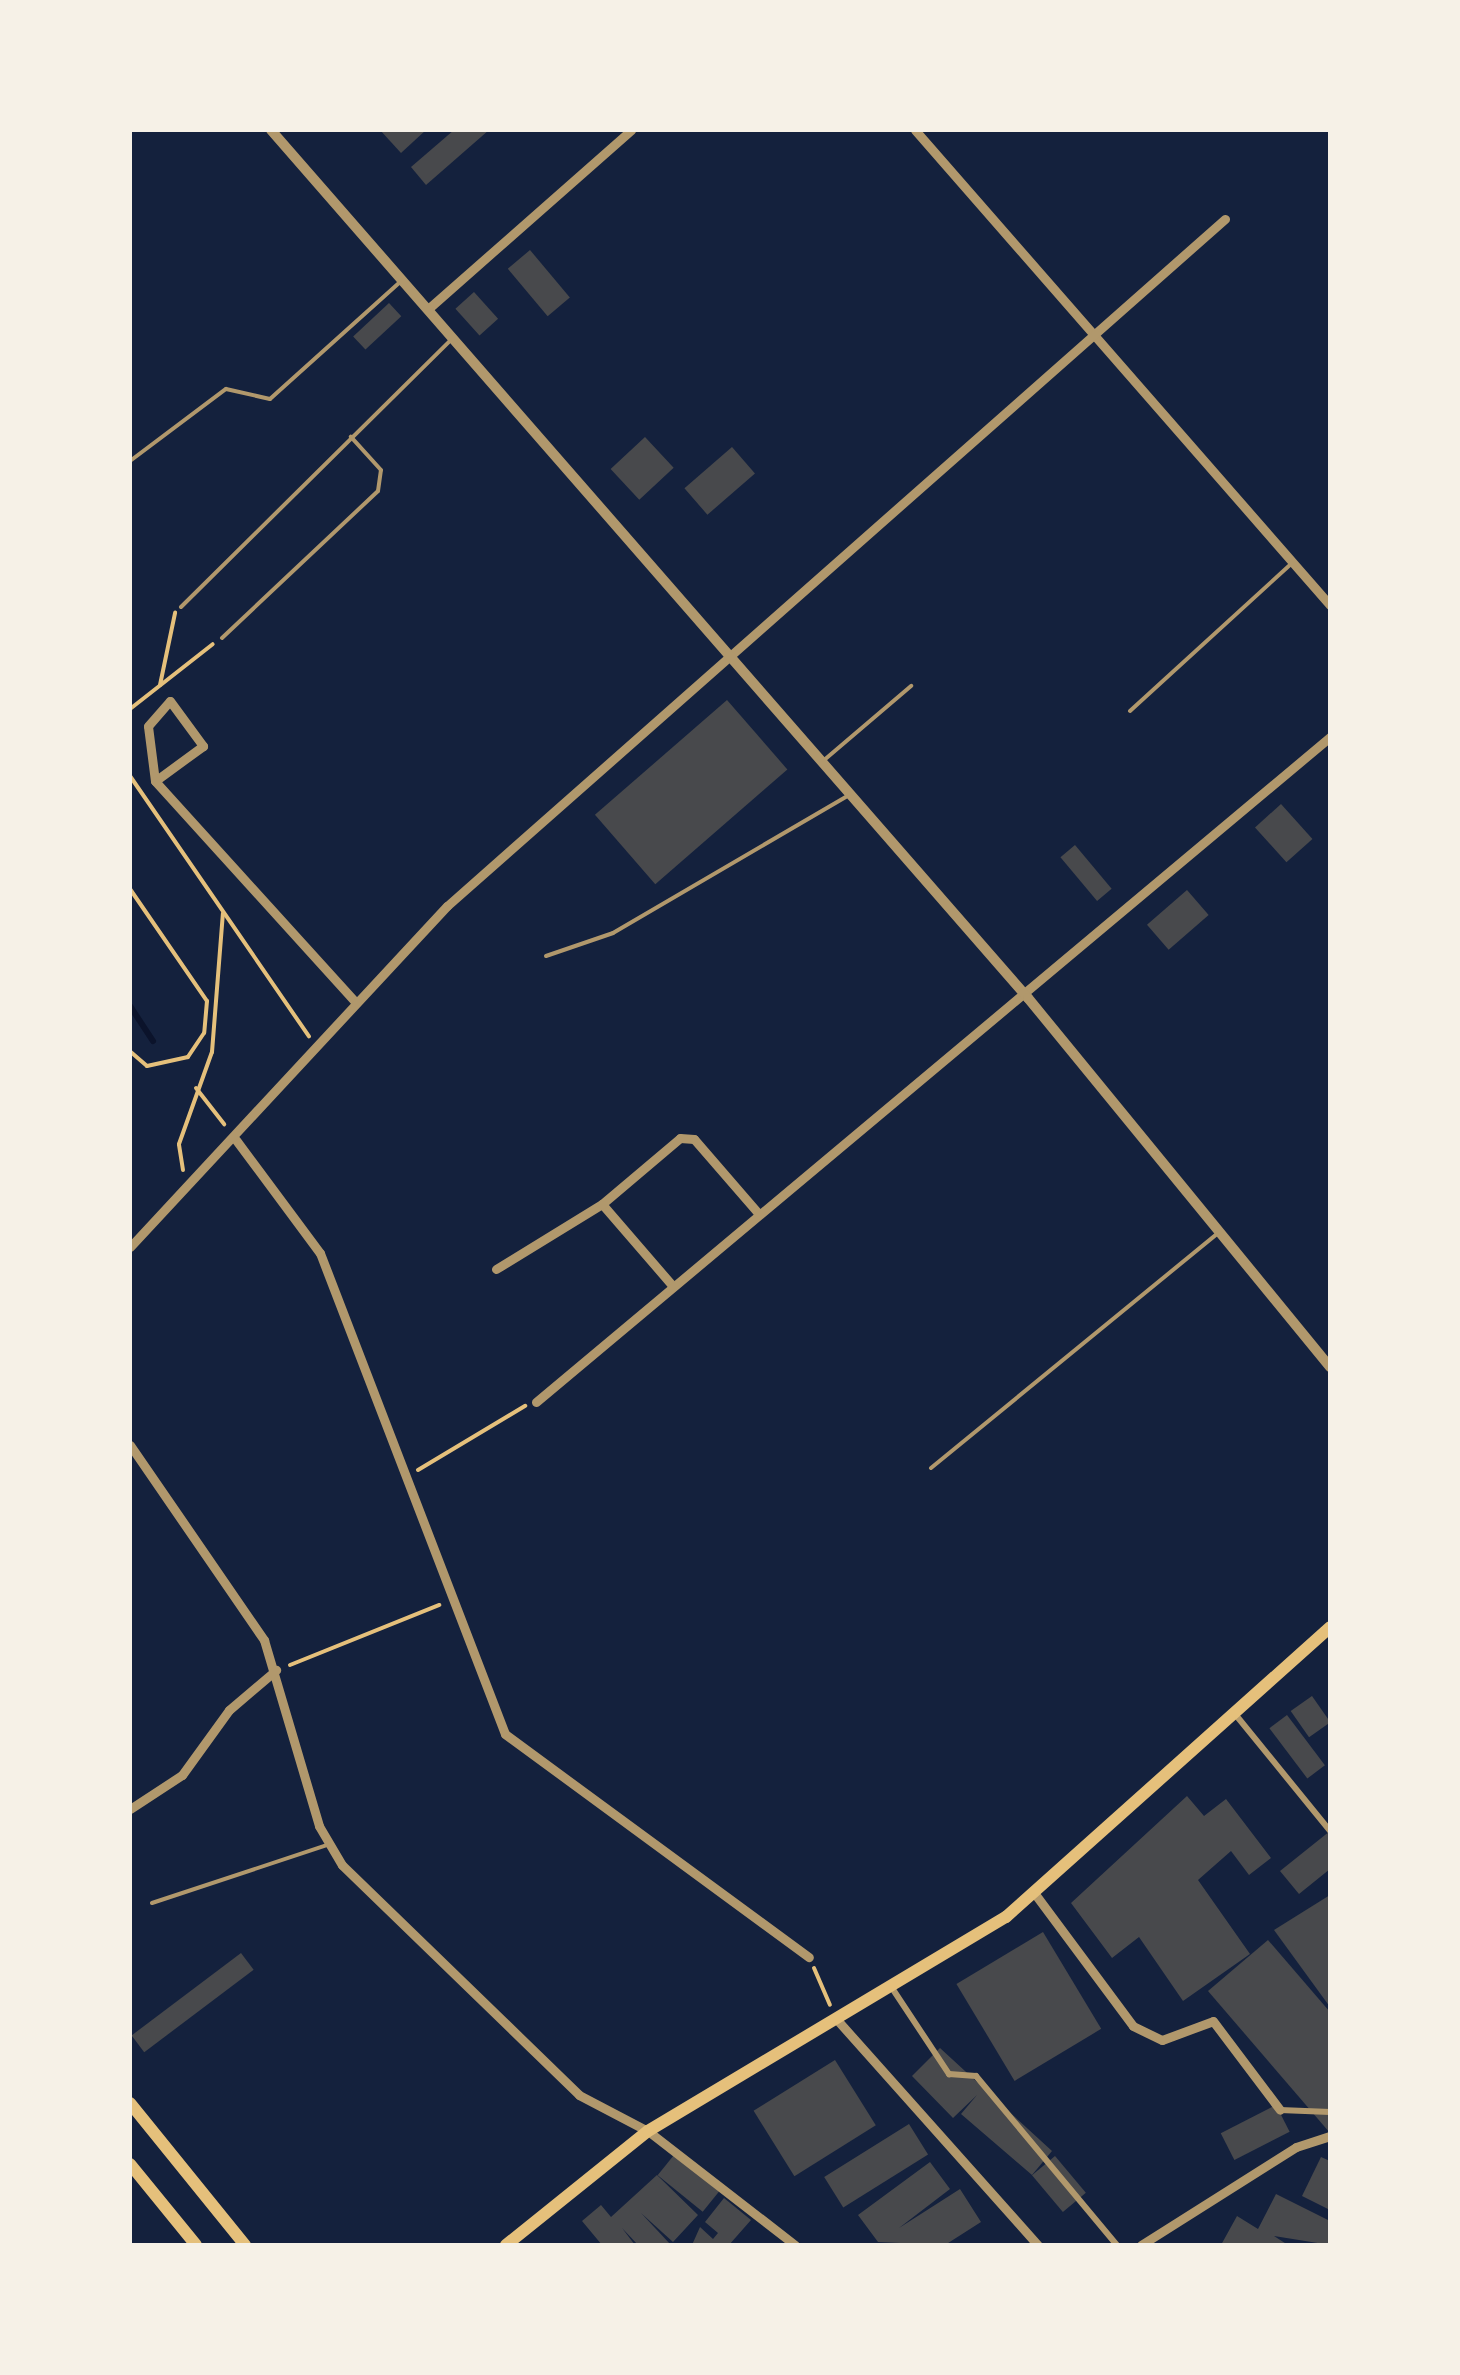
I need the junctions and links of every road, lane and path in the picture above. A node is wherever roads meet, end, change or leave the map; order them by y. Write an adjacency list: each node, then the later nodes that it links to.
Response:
1 (270, 130): 5 (street)
2 (630, 130): 6 (street)
3 (915, 130): 8 (street)
4 (1225, 219): 8 (street)
5 (402, 280): 6 (street); 10 (lane)
6 (428, 309): 7 (street)
7 (454, 338): 9 (lane); 15 (street)
8 (1095, 341): 11 (street); 15 (street)
9 (352, 437): 13 (lane); 14 (lane)
10 (130, 461)
11 (1292, 562): 12 (street); 19 (lane)
12 (1330, 605)
13 (181, 606): 16 (path)
14 (222, 638): 16 (path)
15 (729, 654): 21 (street); 29 (street)
16 (160, 685): 18 (path)
17 (910, 686): 21 (lane)
18 (130, 708)
19 (1130, 711)
20 (1330, 737): 28 (street)
21 (823, 762): 24 (street)
22 (130, 776): 26 (path)
23 (155, 781): 23 (street); 29 (street)
24 (851, 794): 27 (lane); 28 (street)
25 (130, 889): 31 (path)
26 (223, 912): 30 (path); 32 (path)
27 (546, 956)
28 (1028, 998): 36 (street); 37 (street)
29 (356, 1003): 30 (street)
30 (317, 1048): 33 (street)
31 (130, 1051)
32 (196, 1088): 33 (path); 34 (path)
33 (236, 1140): 34 (street); 45 (street)
34 (190, 1186): 38 (street)
35 (602, 1204): 36 (street); 39 (street); 40 (street)
36 (758, 1213): 40 (street)
37 (1219, 1232): 41 (street); 44 (lane)
38 (130, 1247)
39 (496, 1269)
40 (672, 1285): 42 (street)
41 (1330, 1368)
42 (536, 1402): 45 (path)
43 (130, 1445): 48 (street)
44 (932, 1468)
45 (408, 1494): 46 (street)
46 (450, 1601): 48 (path); 55 (street)
47 (1330, 1626): 49 (main road)
48 (276, 1670): 50 (street); 52 (street)
49 (1235, 1714): 51 (street); 53 (main road)
50 (130, 1809)
51 (1330, 1831)
52 (327, 1846): 54 (lane); 61 (street)
53 (1035, 1894): 56 (main road); 59 (street)
54 (152, 1903)
55 (810, 1957): 57 (path)
56 (894, 1991): 57 (main road); 69 (street)
57 (839, 2023): 61 (main road); 68 (street)
58 (130, 2103): 65 (main road)
59 (1280, 2110): 60 (street)
60 (1330, 2112)
61 (648, 2131): 66 (main road); 67 (street)
62 (1330, 2136): 70 (street)
63 (130, 2164): 64 (main road)
64 (196, 2245)
65 (244, 2245)
66 (506, 2245)
67 (795, 2245)
68 (1038, 2245)
69 (1117, 2245)
70 (1141, 2245)

